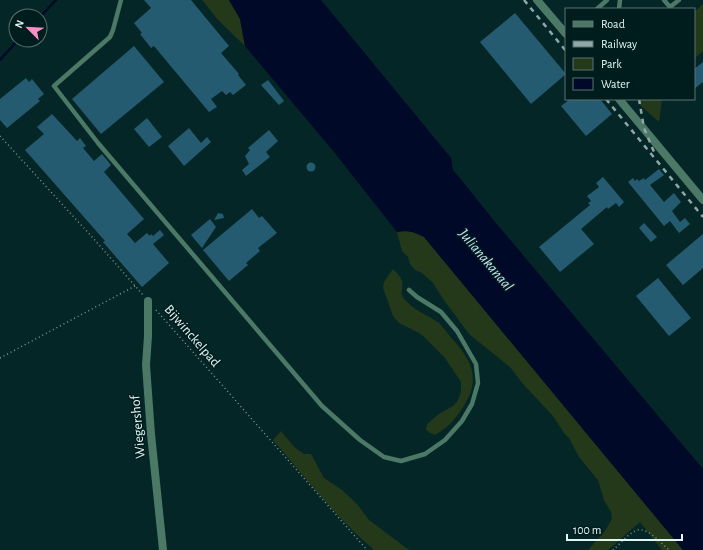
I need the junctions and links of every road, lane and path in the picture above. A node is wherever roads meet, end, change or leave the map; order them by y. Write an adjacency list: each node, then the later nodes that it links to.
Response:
1 (121, 0): 12 (lane)
2 (537, 0): 7 (street)
3 (607, 0): 6 (lane)
4 (664, 0): 5 (lane)
5 (679, 0)
6 (598, 8)
7 (565, 33)
8 (620, 100): 10 (street)
9 (0, 136): 11 (path, Bijwinckelpad)
10 (703, 200)
11 (135, 286): 13 (path, Bijwinckelpad); 14 (path)
12 (409, 290)
13 (148, 301): 15 (street, Wiegershof); 16 (path, Bijwinckelpad)
14 (0, 358)
15 (163, 550)
16 (367, 550)
17 (613, 550): 18 (path)
18 (669, 550)

